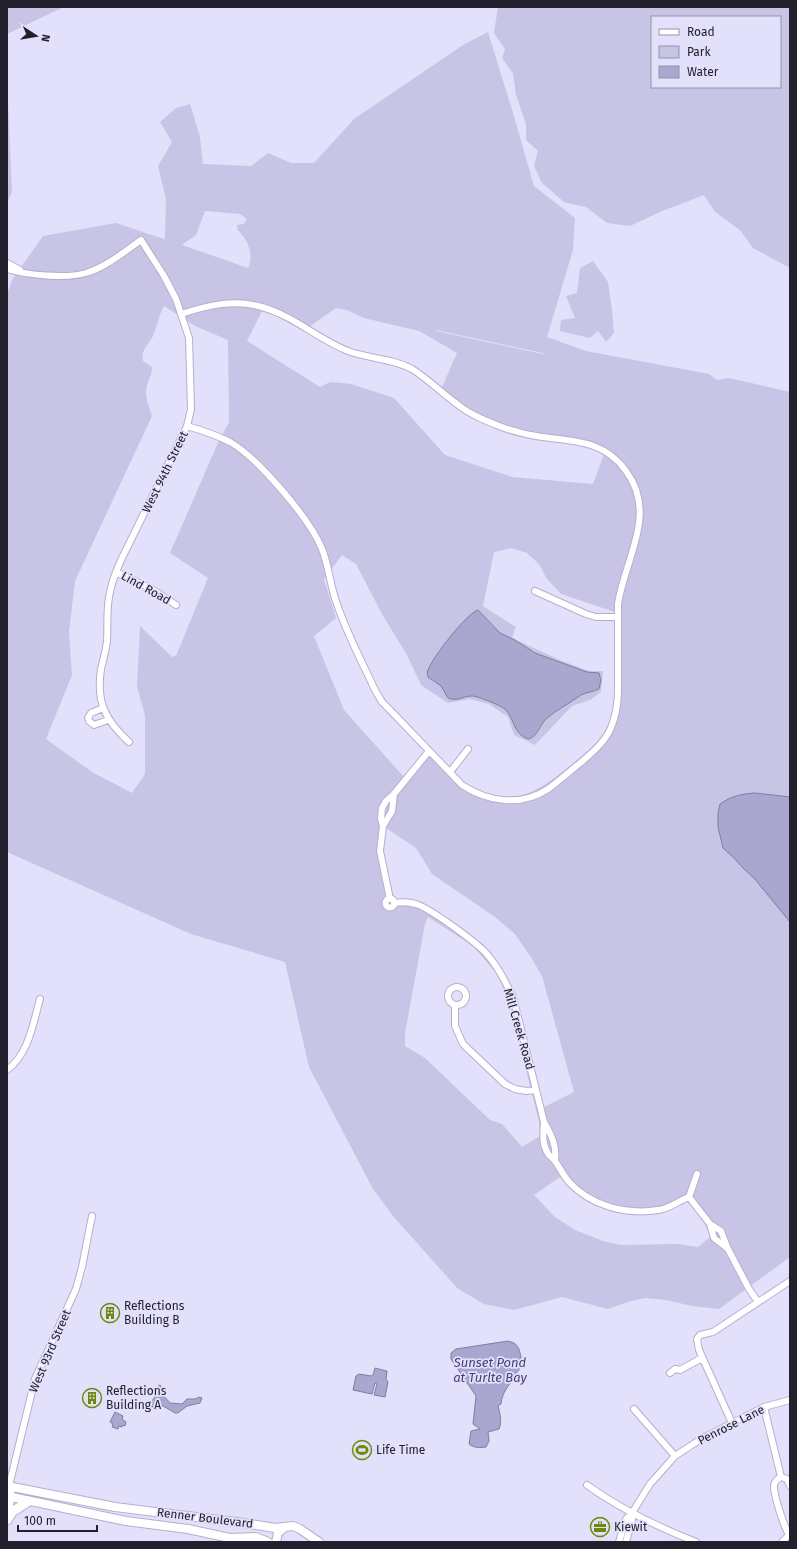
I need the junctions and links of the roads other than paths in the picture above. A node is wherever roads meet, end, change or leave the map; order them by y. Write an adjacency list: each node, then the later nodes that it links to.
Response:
1 (7, 262): 3 (street)
2 (7, 269): 3 (street)
3 (27, 273): 4 (street, West 94th Street)
4 (181, 314): 5 (street, West 94th Street); 9 (street)
5 (187, 426): 6 (street, West 94th Street); 14 (street)
6 (116, 572): 8 (street, Lind Road); 10 (street, West 94th Street)
7 (535, 591): 9 (street)
8 (176, 605)
9 (618, 617): 15 (street)
10 (103, 708): 11 (street, West 94th Street); 11 (street)
11 (108, 720): 12 (street, West 94th Street)
12 (129, 742)
13 (468, 749): 15 (street)
14 (429, 751): 15 (street); 16 (street, Mill Creek Road)
15 (450, 772)
16 (394, 794): 17 (street, Mill Creek Road); 17 (street, Mill Creek Road)
17 (383, 826): 21 (street, Mill Creek Road)
18 (40, 999): 20 (street)
19 (455, 1005): 21 (street)
20 (7, 1070)
21 (536, 1090): 22 (street, Mill Creek Road)
22 (544, 1122): 23 (street, Mill Creek Road); 23 (street, Mill Creek Road)
23 (555, 1160): 25 (street, Mill Creek Road)
24 (697, 1174): 25 (street)
25 (689, 1197): 27 (street)
26 (92, 1216): 41 (street, West 93rd Street)
27 (710, 1224): 28 (street); 28 (street)
28 (728, 1249): 30 (street)
29 (789, 1283): 30 (street)
30 (758, 1302): 31 (street)
31 (702, 1358): 32 (street); 36 (street)
32 (670, 1373)
33 (790, 1400): 34 (street, Penrose Lane)
34 (764, 1407): 36 (street, Penrose Lane); 38 (street)
35 (634, 1409): 37 (street)
36 (732, 1423): 37 (street, Penrose Lane)
37 (675, 1456): 43 (street, Penrose Lane)
38 (780, 1478): 40 (street); 48 (street)
39 (587, 1485): 43 (street)
40 (790, 1486)
41 (8, 1491): 42 (main road, Renner Boulevard); 44 (highway); 46 (main road, Renner Boulevard)
42 (29, 1501): 45 (highway); 49 (main road, Renner Boulevard)
43 (632, 1512): 53 (street, Penrose Lane); 54 (street); 55 (street)
44 (7, 1513)
45 (7, 1520)
46 (285, 1527): 47 (main road, Renner Boulevard); 50 (main road)
47 (303, 1532): 51 (main road); 52 (main road)
48 (790, 1535): 56 (street)
49 (268, 1542)
50 (276, 1542)
51 (306, 1542)
52 (318, 1542)
53 (619, 1542)
54 (626, 1542)
55 (696, 1542)
56 (782, 1542)

